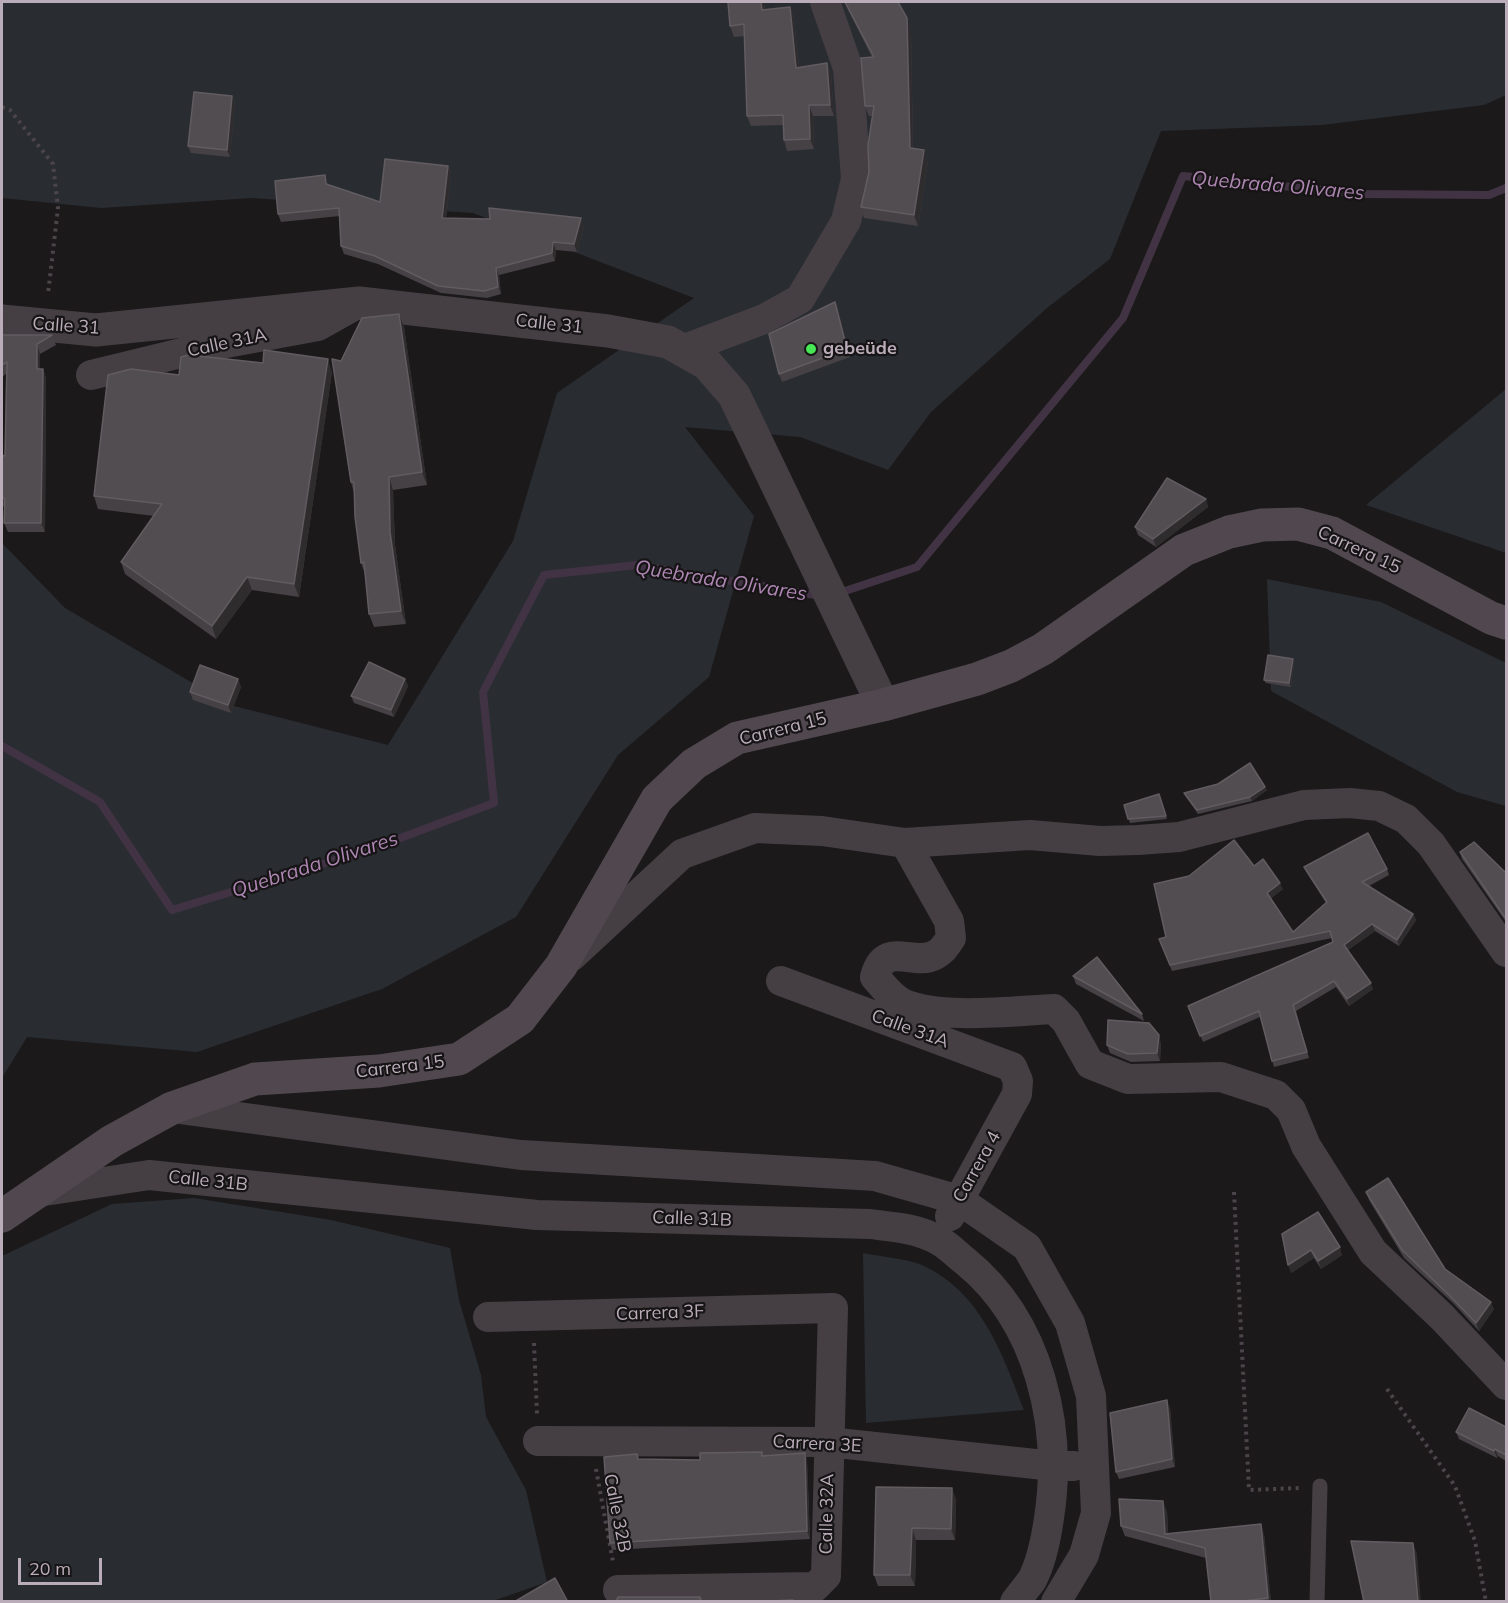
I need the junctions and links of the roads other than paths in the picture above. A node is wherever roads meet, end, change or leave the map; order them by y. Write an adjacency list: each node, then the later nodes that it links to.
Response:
1 (825, 2): 4 (street)
2 (359, 303): 3 (street, Calle 31); 4 (street, Calle 31); 5 (street, Calle 31A)
3 (2, 321)
4 (682, 350): 7 (street, Calle 31)
5 (91, 375)
6 (1506, 623): 7 (main road, Carrera 15)
7 (878, 691): 10 (main road, Carrera 15)
8 (905, 843): 9 (street); 10 (street); 20 (street)
9 (1506, 952)
10 (561, 966): 13 (main road, Carrera 15)
11 (781, 981): 12 (street, Calle 31A)
12 (1017, 1094): 15 (street, Carrera 4)
13 (172, 1108): 14 (main road, Carrera 15); 15 (street)
14 (38, 1192): 16 (main road, Carrera 15); 17 (street, Calle 31B)
15 (959, 1200): 17 (street, Carrera 4); 24 (street)
16 (2, 1216)
17 (937, 1239): 23 (street, Calle 31B)
18 (833, 1308): 19 (street, Carrera 3F); 22 (street, Calle 32A)
19 (488, 1317)
20 (1506, 1385)
21 (538, 1441): 22 (street, Carrera 3E)
22 (828, 1442): 23 (street, Carrera 3E); 26 (street, Calle 32A)
23 (1054, 1466): 24 (street, Carrera 3E); 27 (street, Calle 31B)
24 (1095, 1466): 28 (street)
25 (1320, 1486): 29 (lane)
26 (618, 1590)
27 (1015, 1602)
28 (1056, 1602)
29 (1317, 1602)

